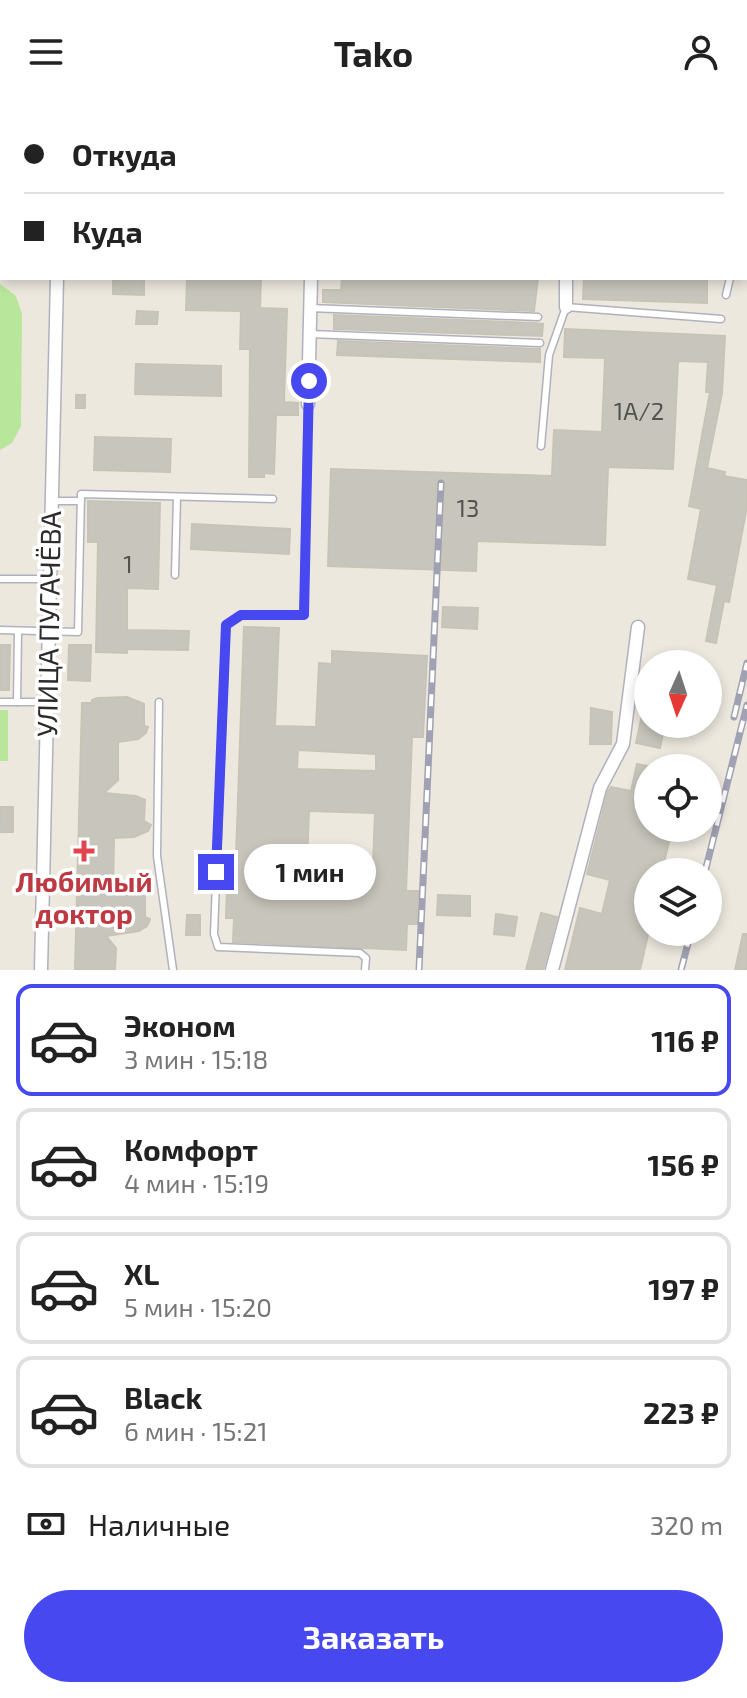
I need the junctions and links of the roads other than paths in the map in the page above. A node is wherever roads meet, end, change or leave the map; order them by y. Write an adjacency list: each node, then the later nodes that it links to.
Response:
1 (57, 280): 16 (street, УЛИЦА ПУГАЧЁВА)
2 (311, 280): 7 (street)
3 (566, 280): 6 (street)
4 (730, 280): 5 (lane)
5 (726, 295)
6 (566, 307): 9 (lane); 13 (lane)
7 (310, 308): 8 (lane); 10 (street)
8 (538, 317)
9 (721, 319)
10 (310, 334): 11 (lane); 12 (street)
11 (540, 343)
12 (308, 404): 31 (lane)
13 (541, 446)
14 (177, 497): 15 (lane); 17 (lane); 18 (lane)
15 (273, 499)
16 (52, 501): 17 (lane); 20 (street, УЛИЦА ПУГАЧЁВА)
17 (81, 501): 24 (lane)
18 (175, 575)
19 (0, 579): 20 (lane)
20 (50, 579): 24 (street, УЛИЦА ПУГАЧЁВА)
21 (638, 627): 32 (street)
22 (0, 630): 23 (lane)
23 (18, 631): 24 (lane); 26 (lane)
24 (49, 631): 27 (street, УЛИЦА ПУГАЧЁВА)
25 (0, 702): 26 (lane)
26 (17, 702): 27 (lane)
27 (47, 702): 29 (street, УЛИЦА ПУГАЧЁВА)
28 (159, 702): 30 (lane)
29 (41, 970)
30 (173, 970)
31 (365, 970)
32 (552, 970)

